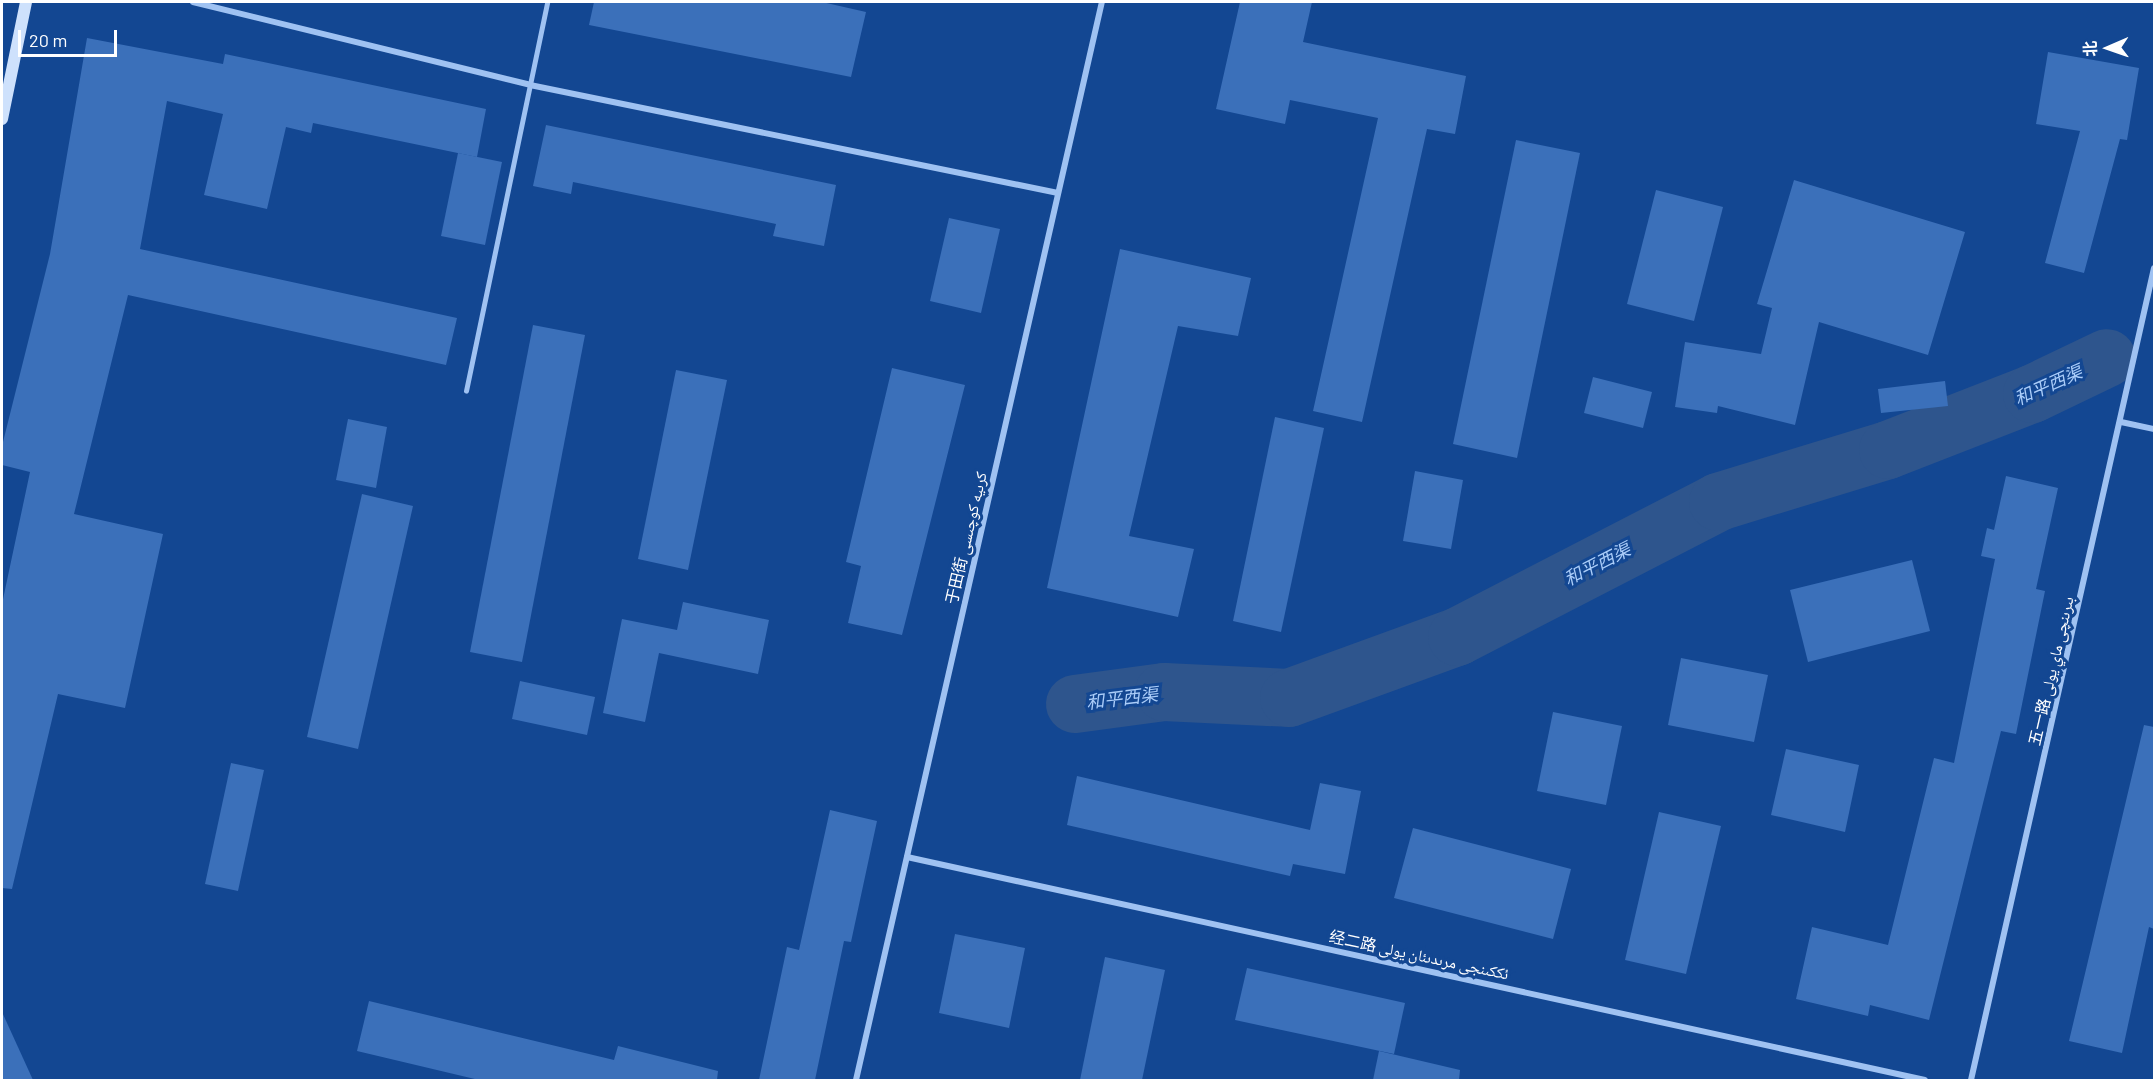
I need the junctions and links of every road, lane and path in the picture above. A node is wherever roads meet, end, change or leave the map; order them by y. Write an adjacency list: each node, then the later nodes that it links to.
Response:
1 (26, 2): 6 (main road)
2 (194, 2): 5 (street)
3 (547, 2): 5 (lane)
4 (1102, 2): 7 (street, 于田街 كرىيە كوچىسى)
5 (530, 85): 7 (street); 9 (lane)
6 (2, 119)
7 (1058, 193): 12 (street, 于田街 كرىيە كوچىسى)
8 (2154, 268): 10 (street, 五一路 بىرىنچى ماي يولى)
9 (466, 391)
10 (2121, 422): 11 (street); 15 (street, 五一路 بىرىنچى ماي يولى)
11 (2154, 429)
12 (907, 857): 13 (street, 于田街 كرىيە كوچىسى); 14 (street, 经二路 ئككىنجى مرىدىئان يولى)
13 (856, 1080)
14 (1925, 1080)
15 (1971, 1080)

